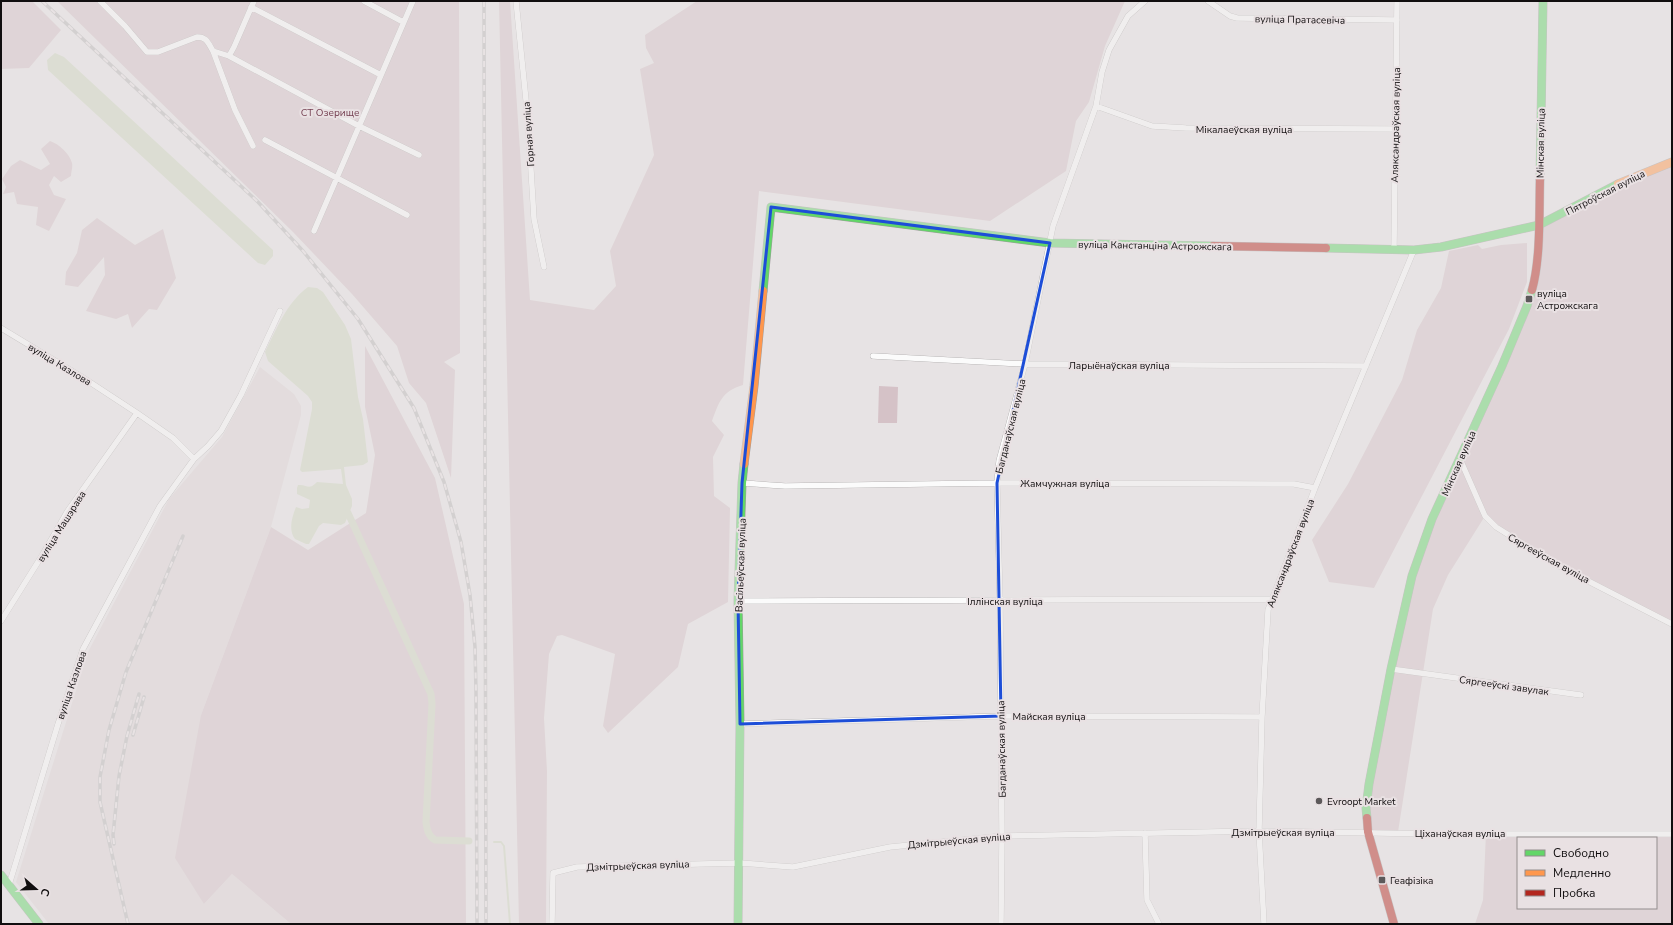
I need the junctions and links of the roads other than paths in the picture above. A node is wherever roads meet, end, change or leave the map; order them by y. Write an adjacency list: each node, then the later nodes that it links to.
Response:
1 (100, 1): 13 (street)
2 (254, 1): 10 (street)
3 (364, 1): 12 (street)
4 (413, 1): 12 (street)
5 (516, 1): 31 (street, Горная вуліца)
6 (1145, 1): 16 (street, Багданаўская вуліца)
7 (1208, 1): 11 (street, вуліца Пратасевіча)
8 (1397, 1): 11 (street, Аляксандраўская вуліца)
9 (1543, 1): 26 (street, Мінская вуліца)
10 (251, 7): 14 (street); 15 (street)
11 (1397, 20): 18 (street, Аляксандраўская вуліца)
12 (403, 22): 15 (street)
13 (212, 51): 14 (street); 20 (street)
14 (228, 56): 17 (street)
15 (381, 74): 17 (street)
16 (1096, 106): 18 (street, Мікалаеўская вуліца); 28 (street, Багданаўская вуліца)
17 (359, 126): 21 (street); 23 (street)
18 (1395, 129): 29 (street, Аляксандраўская вуліца)
19 (265, 140): 23 (street)
20 (253, 146)
21 (419, 155)
22 (1672, 162): 26 (street, Пятроўская вуліца)
23 (336, 178): 25 (street); 27 (street)
24 (771, 207): 28 (street, вуліца Канстанціна Астрожскага); 40 (street, Васільеўская вуліца)
25 (407, 215)
26 (1539, 225): 30 (street, вуліца Канстанціна Астрожскага); 39 (street, Мінская вуліца)
27 (314, 231)
28 (1050, 243): 29 (street, вуліца Канстанціна Астрожскага); 35 (street, Багданаўская вуліца)
29 (1394, 249): 30 (street, вуліца Канстанціна Астрожскага)
30 (1414, 250): 36 (street, Аляксандраўская вуліца)
31 (544, 267)
32 (280, 311): 38 (street, вуліца Казлова)
33 (1, 328): 37 (street, вуліца Казлова)
34 (873, 356): 35 (street, Ларыёнаўская вуліца)
35 (1025, 364): 36 (street, Ларыёнаўская вуліца); 41 (street, Багданаўская вуліца)
36 (1366, 366): 42 (street, Аляксандраўская вуліца)
37 (137, 413): 38 (street, вуліца Казлова); 46 (street, вуліца Машэрава)
38 (194, 459): 60 (street, вуліца Казлова)
39 (1460, 459): 47 (street, Сяргееўская вуліца); 48 (street, Мінская вуліца)
40 (742, 483): 41 (street, Жамчужная вуліца); 44 (street, Васільеўская вуліца)
41 (997, 483): 42 (street, Жамчужная вуліца); 45 (street, Багданаўская вуліца)
42 (1314, 488): 43 (street, Аляксандраўская вуліца)
43 (1271, 599): 45 (street, Іллінская вуліца); 51 (street, Аляксандраўская вуліца)
44 (738, 600): 45 (street, Іллінская вуліца); 52 (street, Васільеўская вуліца)
45 (1000, 601): 50 (street, Багданаўская вуліца)
46 (1, 622)
47 (1672, 624)
48 (1391, 669): 49 (street, Сяргееўскі завулак); 54 (street, Мінская вуліца)
49 (1581, 695)
50 (1001, 716): 51 (street, Майская вуліца); 52 (street, Майская вуліца); 57 (street, Багданаўская вуліца)
51 (1262, 717): 53 (street, Аляксандраўская вуліца)
52 (740, 724): 58 (street, Васільеўская вуліца)
53 (1259, 831): 54 (street, Дзмітрыеўская вуліца); 55 (street, Дзмітрыеўская вуліца); 66 (street, Аляксандраўская вуліца)
54 (1368, 832): 56 (street, Ціханаўская вуліца); 67 (street, Мінская вуліца)
55 (1145, 833): 57 (street, Дзмітрыеўская вуліца); 65 (street)
56 (1672, 834)
57 (1002, 836): 58 (street, Дзмітрыеўская вуліца); 64 (street, Багданаўская вуліца)
58 (740, 863): 62 (street, Дзмітрыеўская вуліца); 63 (street, Васільеўская вуліца)
59 (1, 875): 60 (street)
60 (9, 885): 61 (street)
61 (39, 924)
62 (552, 924)
63 (738, 924)
64 (1001, 924)
65 (1159, 924)
66 (1264, 924)
67 (1394, 924)

